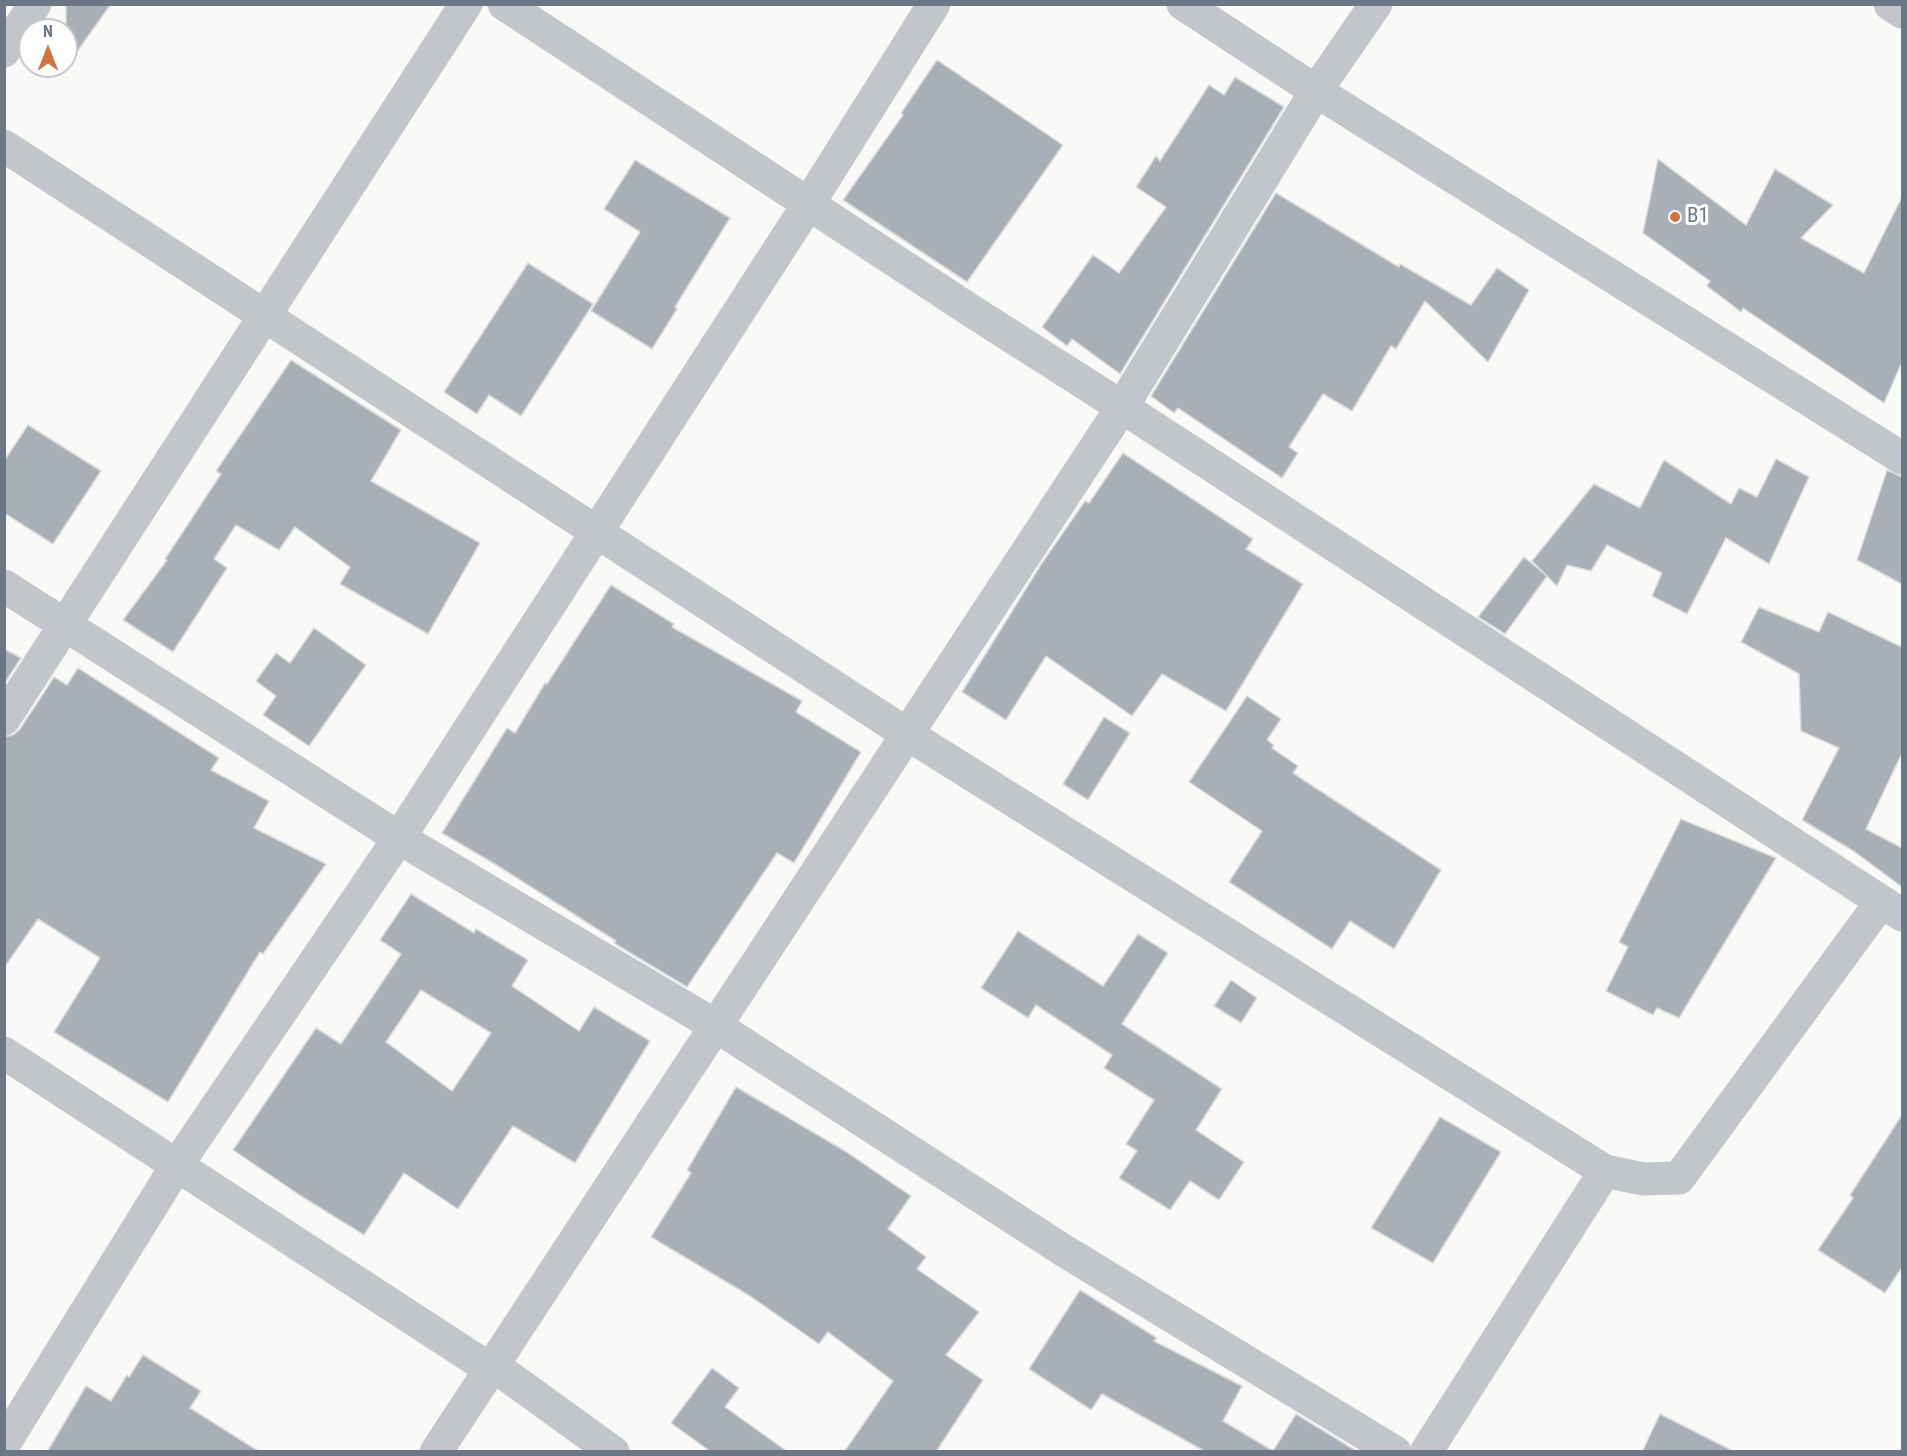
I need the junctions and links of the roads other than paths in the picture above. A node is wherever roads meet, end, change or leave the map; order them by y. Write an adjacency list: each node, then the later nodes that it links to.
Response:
1 (35, 4): 9 (street)
2 (466, 4): 13 (street)
3 (504, 4): 12 (street)
4 (934, 4): 12 (street)
5 (1183, 4): 10 (street)
6 (1376, 4): 10 (street)
7 (1890, 4): 8 (street)
8 (1902, 12)
9 (4, 51)
10 (1316, 91): 14 (street); 15 (street)
11 (4, 146): 13 (street)
12 (809, 204): 14 (street); 16 (street)
13 (264, 316): 16 (street); 18 (street)
14 (1122, 407): 20 (street); 22 (street)
15 (1902, 458)
16 (597, 532): 20 (street); 21 (street)
17 (4, 585): 18 (street)
18 (65, 624): 19 (street); 21 (street)
19 (4, 718)
20 (907, 734): 23 (street); 26 (street)
21 (399, 838): 23 (street); 25 (street)
22 (1892, 908): 26 (street)
23 (716, 1026): 27 (street); 31 (street)
24 (4, 1053): 25 (street)
25 (177, 1165): 27 (street); 28 (street)
26 (1605, 1171): 32 (street)
27 (492, 1367): 29 (street); 30 (street)
28 (4, 1444)
29 (436, 1452)
30 (613, 1452)
31 (1395, 1452)
32 (1426, 1452)

